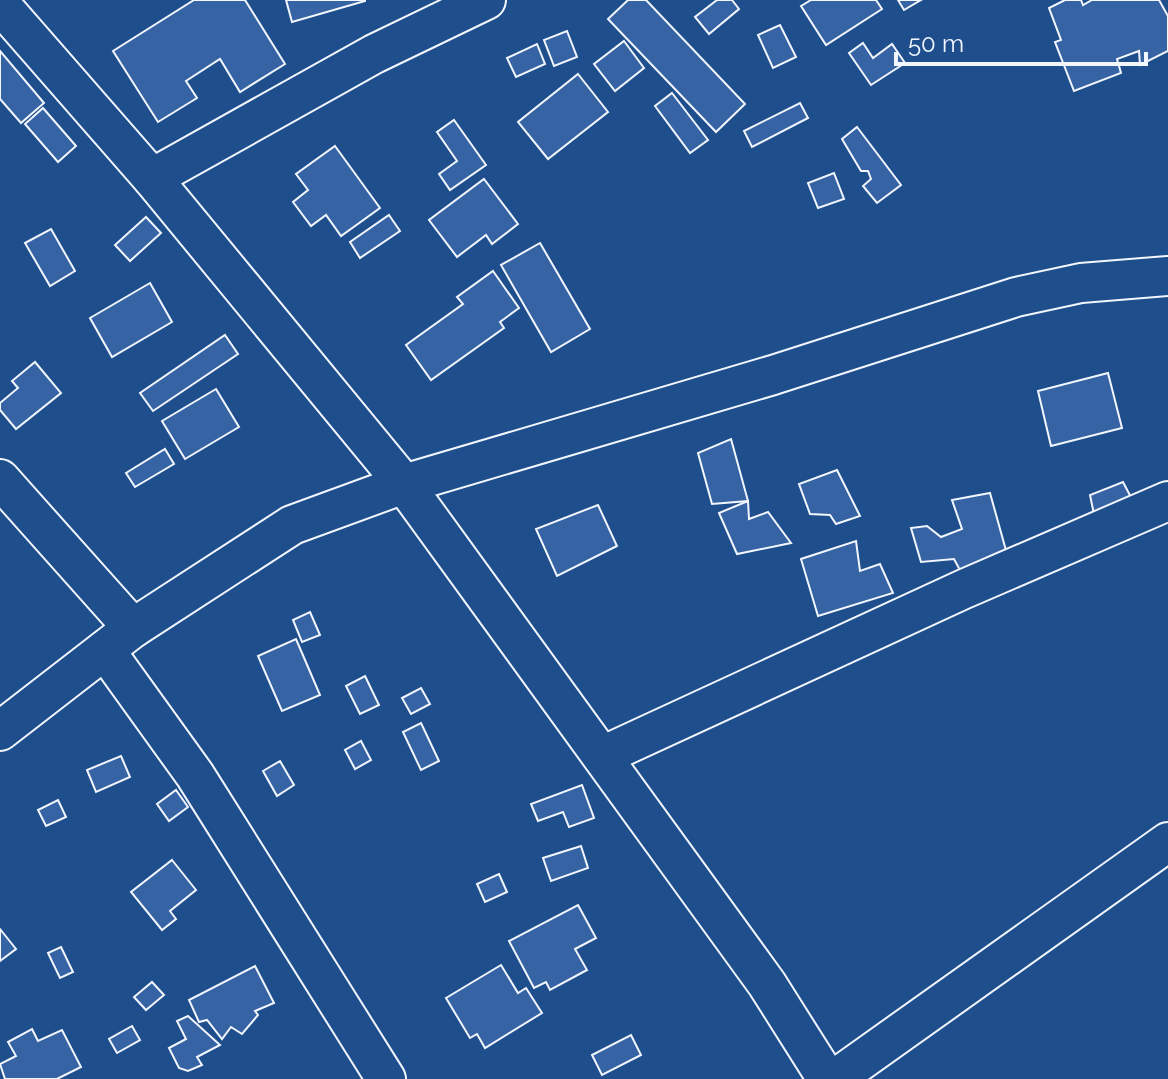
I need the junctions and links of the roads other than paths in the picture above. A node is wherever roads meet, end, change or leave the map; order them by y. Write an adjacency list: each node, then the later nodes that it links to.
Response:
1 (486, 0): 3 (street)
2 (0, 4): 3 (street)
3 (152, 178): 6 (street)
4 (1168, 276): 6 (street)
5 (0, 479): 8 (street)
6 (404, 484): 8 (street); 10 (street)
7 (1168, 501): 10 (street)
8 (119, 639): 9 (street); 12 (street)
9 (0, 731)
10 (602, 756): 13 (street)
11 (1168, 842): 14 (street)
12 (386, 1079)
13 (827, 1079)
14 (835, 1079)

